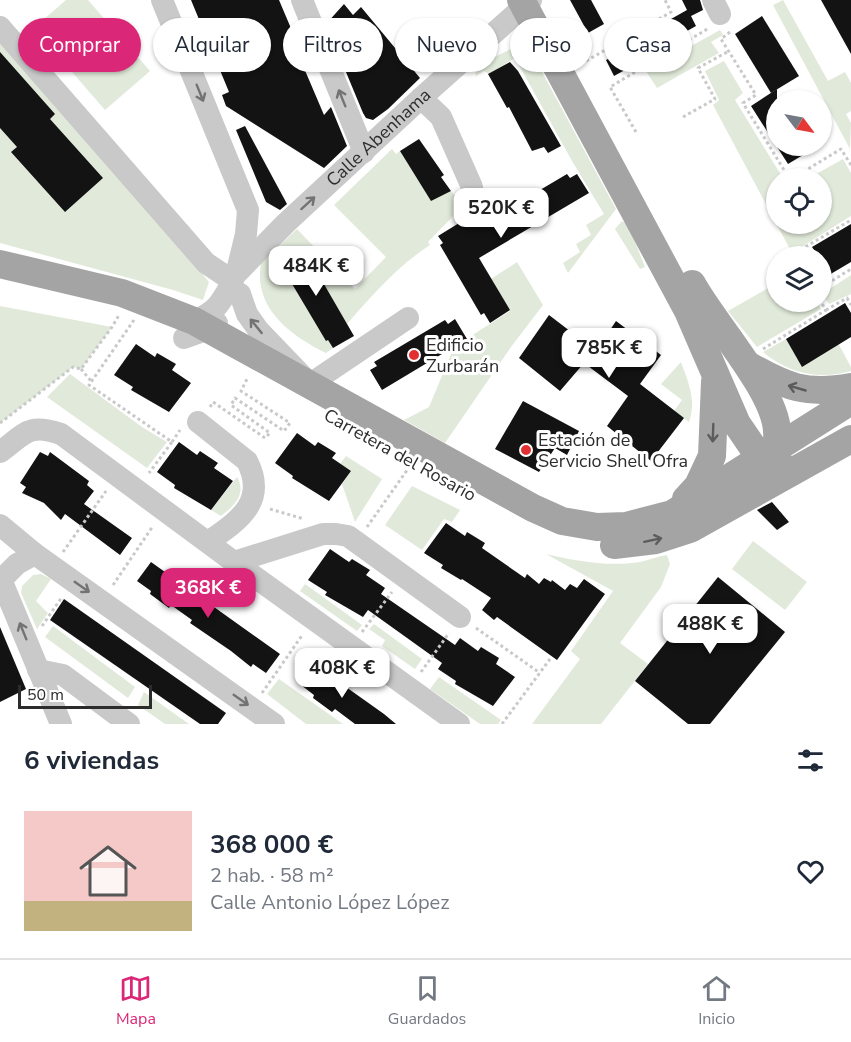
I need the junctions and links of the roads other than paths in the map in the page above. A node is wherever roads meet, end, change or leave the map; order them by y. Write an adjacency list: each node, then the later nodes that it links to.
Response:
1 (162, 0): 8 (street, one-way to 8)
2 (302, 0): 6 (street, one-way to 2)
3 (530, 2): 5 (street, Calle Abenhama); 15 (main road); 16 (main road)
4 (2, 32): 12 (street)
5 (421, 98): 6 (street, Calle Abenhama); 7 (street)
6 (364, 152): 9 (street, Calle Abenhama, one-way to 6)
7 (472, 187)
8 (249, 210): 9 (street); 12 (street)
9 (286, 223): 12 (street, Calle Abenhama)
10 (0, 264): 14 (main road, Carretera del Rosario)
11 (0, 282): 14 (main road, Carretera del Rosario)
12 (236, 282): 14 (street); 17 (street, one-way to 12)
13 (408, 318): 17 (street)
14 (196, 329): 17 (main road, Carretera del Rosario); 25 (main road, Carretera del Rosario, one-way to 25)
15 (745, 363): 18 (main road, one-way to 15); 23 (main road)
16 (715, 374): 23 (main road); 26 (main road, one-way to 26)
17 (310, 384): 26 (main road, Carretera del Rosario)
18 (851, 387)
19 (851, 401): 23 (main road, Carretera del Rosario)
20 (198, 422): 28 (street)
21 (851, 439): 24 (main road, Carretera del Rosario)
22 (0, 452): 28 (street)
23 (771, 454): 24 (main road); 25 (main road); 26 (main road, Carretera del Rosario)
24 (812, 462): 25 (main road, Carretera del Rosario)
25 (755, 493)
26 (672, 514)
27 (1, 527): 29 (street)
28 (208, 542): 30 (street)
29 (44, 560): 31 (street); 37 (street, one-way to 37)
30 (234, 562): 33 (street); 38 (street)
31 (0, 579): 32 (street)
32 (5, 606): 34 (street, one-way to 32)
33 (460, 617)
34 (38, 670): 35 (street); 36 (street)
35 (61, 724)
36 (129, 724)
37 (274, 724)
38 (459, 724)

